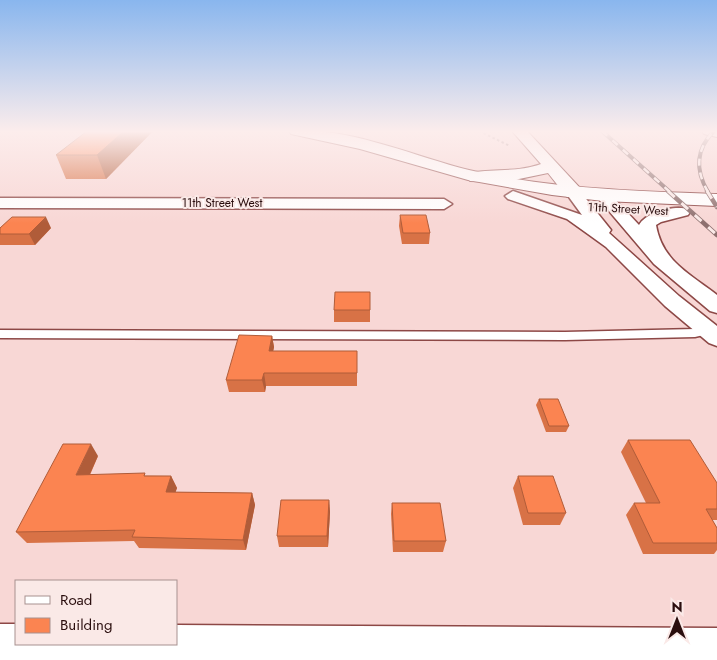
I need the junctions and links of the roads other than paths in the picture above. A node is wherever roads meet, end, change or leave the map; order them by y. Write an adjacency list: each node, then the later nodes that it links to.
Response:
1 (384, 162): 6 (main road, 11th Street West)
2 (421, 162): 5 (main road, 11th Street West)
3 (547, 162): 4 (main road)
4 (551, 166): 5 (main road); 7 (main road)
5 (476, 177): 7 (main road, 11th Street West)
6 (513, 196): 7 (main road, 11th Street West); 14 (street)
7 (580, 200): 9 (main road, 11th Street West); 14 (street)
8 (717, 200): 9 (main road, 11th Street West)
9 (609, 202): 12 (main road, 11th Street West); 15 (street)
10 (0, 203): 11 (street, 11th Street West)
11 (444, 204)
12 (682, 212): 13 (main road, 11th Street West); 15 (street)
13 (717, 212)
14 (612, 243): 18 (street)
15 (661, 260): 16 (street)
16 (717, 306)
17 (0, 334): 18 (lane)
18 (712, 334)
19 (0, 644): 20 (street)
20 (15, 645)
21 (30, 645): 23 (street)
22 (717, 648): 23 (street)
23 (267, 653)

